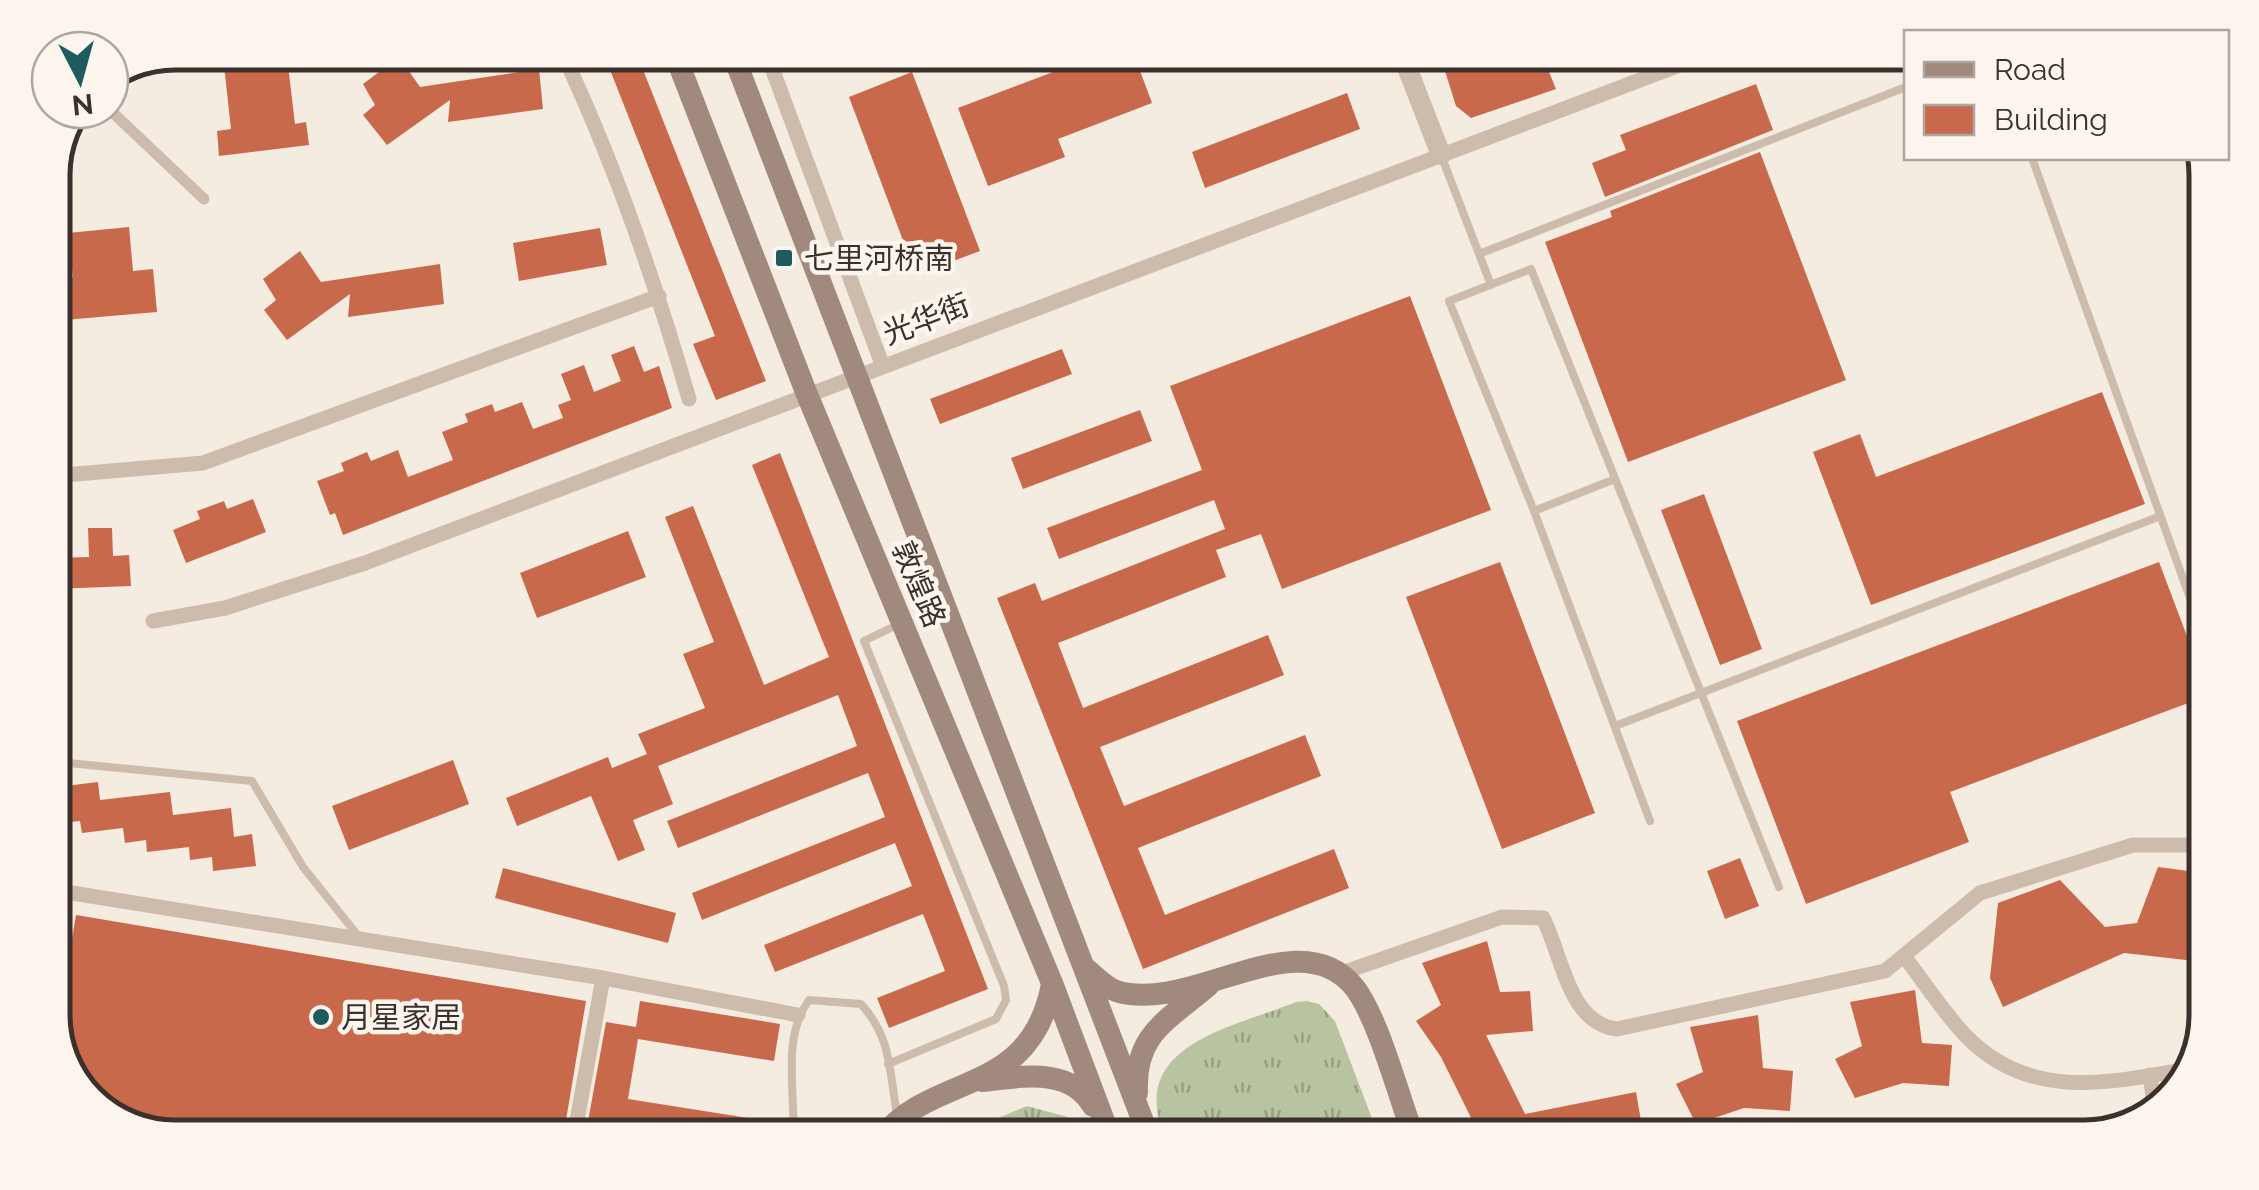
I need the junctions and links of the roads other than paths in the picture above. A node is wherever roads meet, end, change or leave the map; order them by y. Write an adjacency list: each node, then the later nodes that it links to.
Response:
1 (570, 70): 14 (street)
2 (681, 70): 17 (main road, 敦煌路)
3 (739, 70): 16 (main road, 敦煌路)
4 (773, 70): 15 (street)
5 (1408, 70): 9 (street)
6 (1666, 70): 9 (street, 光华街)
7 (1904, 88): 12 (lane)
8 (130, 129): 11 (street)
9 (1441, 155): 12 (lane); 15 (street, 光华街)
10 (2033, 160): 22 (lane)
11 (204, 199)
12 (1479, 254): 13 (lane)
13 (1491, 285): 20 (lane); 21 (lane)
14 (659, 296): 18 (street); 19 (street)
15 (882, 364): 16 (street, 光华街)
16 (855, 375): 17 (street, 光华街); 35 (main road, 敦煌路)
17 (806, 392): 24 (street, 光华街); 25 (main road, 敦煌路)
18 (688, 400)
19 (70, 475)
20 (1615, 479): 21 (lane); 26 (lane)
21 (1534, 511): 27 (lane)
22 (2158, 517): 23 (lane); 26 (lane)
23 (2189, 597)
24 (153, 621)
25 (902, 622): 38 (main road, 敦煌路); 41 (lane)
26 (1701, 693): 27 (lane); 31 (lane)
27 (1615, 726): 29 (lane)
28 (70, 762): 33 (lane)
29 (1650, 820)
30 (2189, 845): 34 (street)
31 (1779, 887)
32 (70, 893): 33 (street)
33 (361, 940): 37 (street)
34 (1904, 956): 36 (street); 43 (street)
35 (1085, 968): 39 (main road); 46 (main road, 敦煌路)
36 (1339, 974): 39 (main road); 53 (main road)
37 (604, 978): 40 (street); 48 (street)
38 (1052, 983): 44 (main road); 51 (main road, 敦煌路)
39 (1211, 984): 46 (main road)
40 (798, 1015): 41 (lane); 49 (lane)
41 (888, 1064): 47 (lane)
42 (2172, 1072): 43 (street)
43 (2150, 1075): 45 (street)
44 (979, 1082): 47 (main road); 50 (main road)
45 (2153, 1094)
46 (1138, 1110): 52 (main road, 敦煌路)
47 (898, 1118)
48 (577, 1120)
49 (793, 1120)
50 (1101, 1120)
51 (1104, 1120)
52 (1142, 1120)
53 (1407, 1120)

